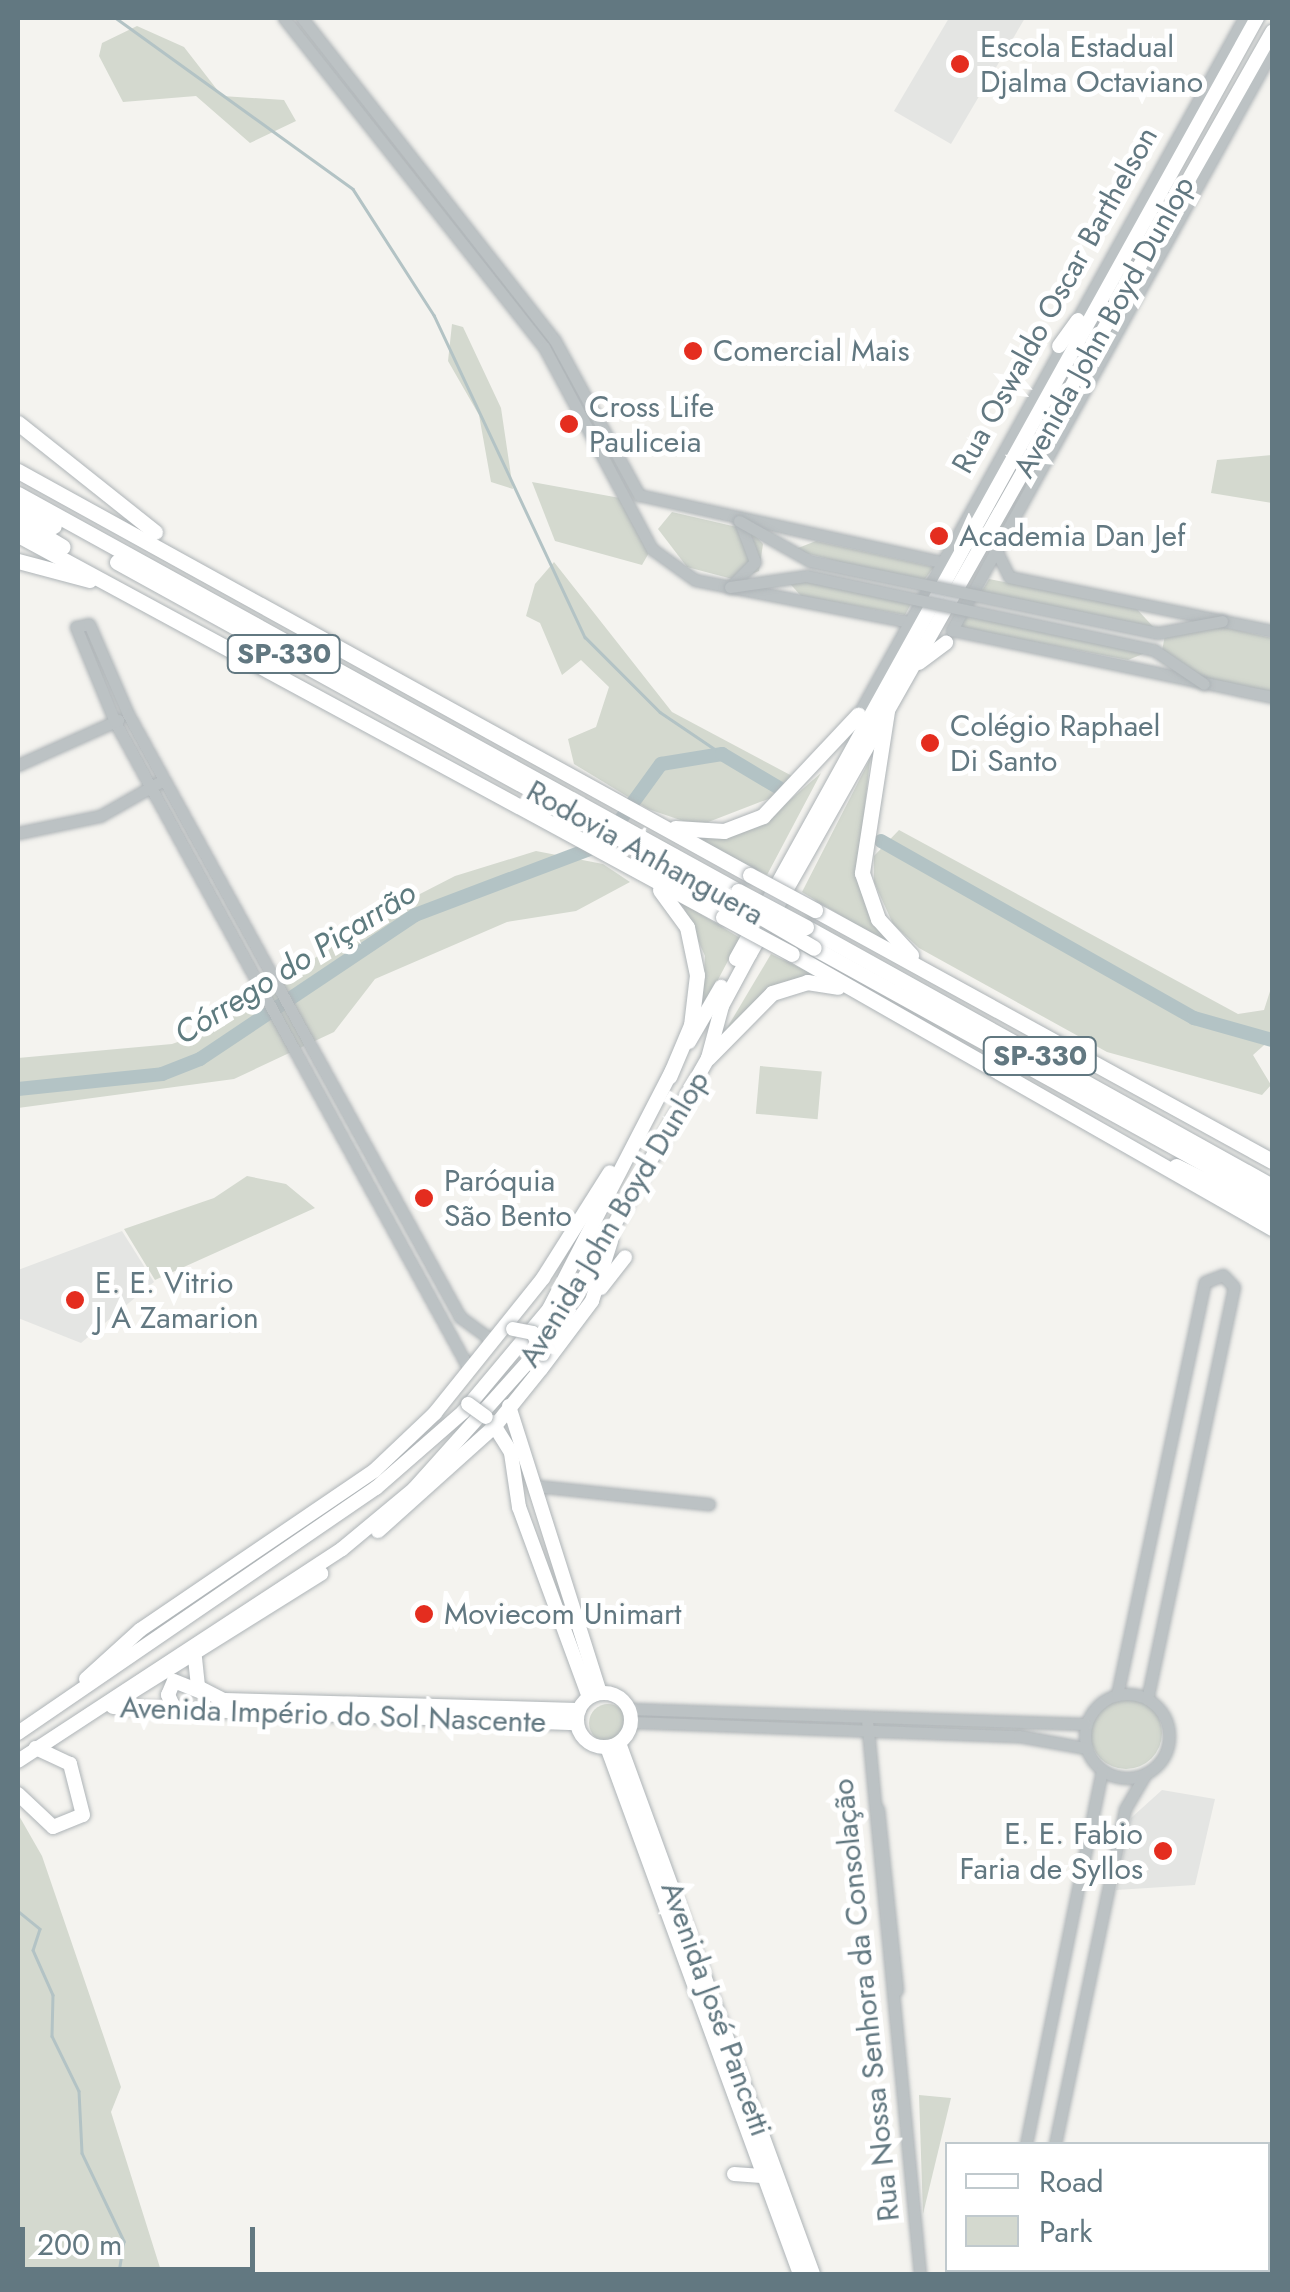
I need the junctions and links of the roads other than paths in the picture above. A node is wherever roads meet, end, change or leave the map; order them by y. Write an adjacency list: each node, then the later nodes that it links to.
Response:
1 (284, 18): 20 (street)
2 (302, 18): 14 (street)
3 (1244, 18): 8 (street, Rua Oswaldo Oscar Barthelson)
4 (1257, 18): 7 (main road, Avenida John Boyd Dunlop)
5 (1272, 32): 26 (main road, Avenida John Boyd Dunlop)
6 (1272, 51): 16 (street)
7 (1108, 280): 8 (main road); 34 (main road, Avenida John Boyd Dunlop)
8 (1059, 346): 18 (street, Rua Oswaldo Oscar Barthelson)
9 (18, 423): 19 (highway)
10 (18, 470): 19 (highway)
11 (18, 494): 36 (highway, Rodovia Anhanguera / SP-330)
12 (18, 506): 36 (highway, Rodovia Anhanguera / SP-330)
13 (18, 520): 21 (highway)
14 (740, 521): 18 (street); 20 (street); 22 (street, bridge)
15 (18, 535): 21 (highway)
16 (996, 546): 22 (street); 25 (street)
17 (18, 561): 21 (highway)
18 (941, 562): 23 (street, Rua Oswaldo Oscar Barthelson)
19 (202, 567): 37 (highway)
20 (730, 586): 23 (street); 27 (street, bridge)
21 (155, 604): 39 (highway)
22 (1222, 621): 24 (street)
23 (908, 622): 31 (street, Rua Oswaldo Oscar Barthelson)
24 (1272, 631)
25 (949, 637): 26 (main road); 27 (street)
26 (910, 669): 29 (main road, Avenida John Boyd Dunlop)
27 (1204, 684): 28 (street)
28 (1272, 697)
29 (887, 710): 41 (highway); 44 (main road, Avenida John Boyd Dunlop)
30 (128, 714): 32 (street); 32 (street); 35 (street)
31 (858, 715): 34 (main road); 37 (highway)
32 (116, 722): 33 (street); 35 (street)
33 (18, 765)
34 (834, 776): 45 (main road, Avenida John Boyd Dunlop)
35 (160, 782): 38 (street); 43 (street); 43 (street)
36 (554, 796): 40 (highway, Rodovia Anhanguera / SP-330)
37 (637, 813): 41 (highway, bridge)
38 (18, 833)
39 (633, 869): 42 (highway, bridge); 45 (highway)
40 (737, 896): 49 (highway, Rodovia Anhanguera / SP-330, bridge); 51 (highway, Rodovia Anhanguera / SP-330, bridge)
41 (982, 1000): 48 (highway)
42 (870, 1002): 44 (highway); 46 (highway)
43 (291, 1020): 56 (street); 58 (street)
44 (708, 1058): 50 (main road, Avenida John Boyd Dunlop)
45 (669, 1076): 47 (main road, Avenida John Boyd Dunlop)
46 (1097, 1126): 52 (highway); 53 (highway)
47 (626, 1154): 56 (main road); 67 (main road, Avenida John Boyd Dunlop)
48 (1272, 1161)
49 (1272, 1186)
50 (631, 1199): 55 (main road); 70 (main road, Avenida John Boyd Dunlop)
51 (1272, 1201)
52 (1272, 1212)
53 (1272, 1228)
54 (625, 1257): 55 (main road)
55 (592, 1301): 57 (main road)
56 (493, 1342): 57 (main road, bridge); 58 (main road, Avenida John Boyd Dunlop)
57 (542, 1361): 59 (main road)
58 (465, 1379): 60 (main road, bridge); 67 (main road, Avenida John Boyd Dunlop)
59 (510, 1406): 60 (main road); 61 (main road)
60 (491, 1421): 63 (main road); 69 (main road)
61 (537, 1486): 62 (street); 69 (main road)
62 (710, 1504)
63 (196, 1658): 64 (main road); 68 (main road)
64 (203, 1692): 69 (main road, Avenida Império do Sol Nascente); 71 (main road, Avenida Império do Sol Nascente)
65 (1117, 1695): 66 (street); 66 (street); 73 (street)
66 (1147, 1699): 81 (street)
67 (63, 1706): 75 (main road, Avenida John Boyd Dunlop)
68 (105, 1706): 70 (main road, Avenida Império do Sol Nascente); 71 (main road, Avenida Império do Sol Nascente)
69 (586, 1706): 71 (main road, Avenida Império do Sol Nascente); 72 (main road); 76 (main road)
70 (89, 1711): 77 (main road, Avenida John Boyd Dunlop)
71 (176, 1712)
72 (630, 1716): 74 (street); 76 (main road)
73 (1086, 1724): 74 (street); 78 (street)
74 (870, 1727): 78 (street); 89 (street, Rua Nossa Senhora da Consolação)
75 (18, 1733)
76 (613, 1745): 86 (main road, Avenida José Pancetti); 88 (main road, Avenida José Pancetti)
77 (36, 1748): 79 (main road, Avenida John Boyd Dunlop); 82 (main road)
78 (1086, 1748): 80 (street)
79 (20, 1759)
80 (1102, 1770): 81 (street); 83 (street)
81 (1146, 1773): 84 (street)
82 (18, 1794)
83 (1026, 2142)
84 (1055, 2142)
85 (734, 2174): 86 (main road)
86 (765, 2176): 87 (main road, Avenida José Pancetti)
87 (800, 2274)
88 (813, 2274)
89 (923, 2274)

